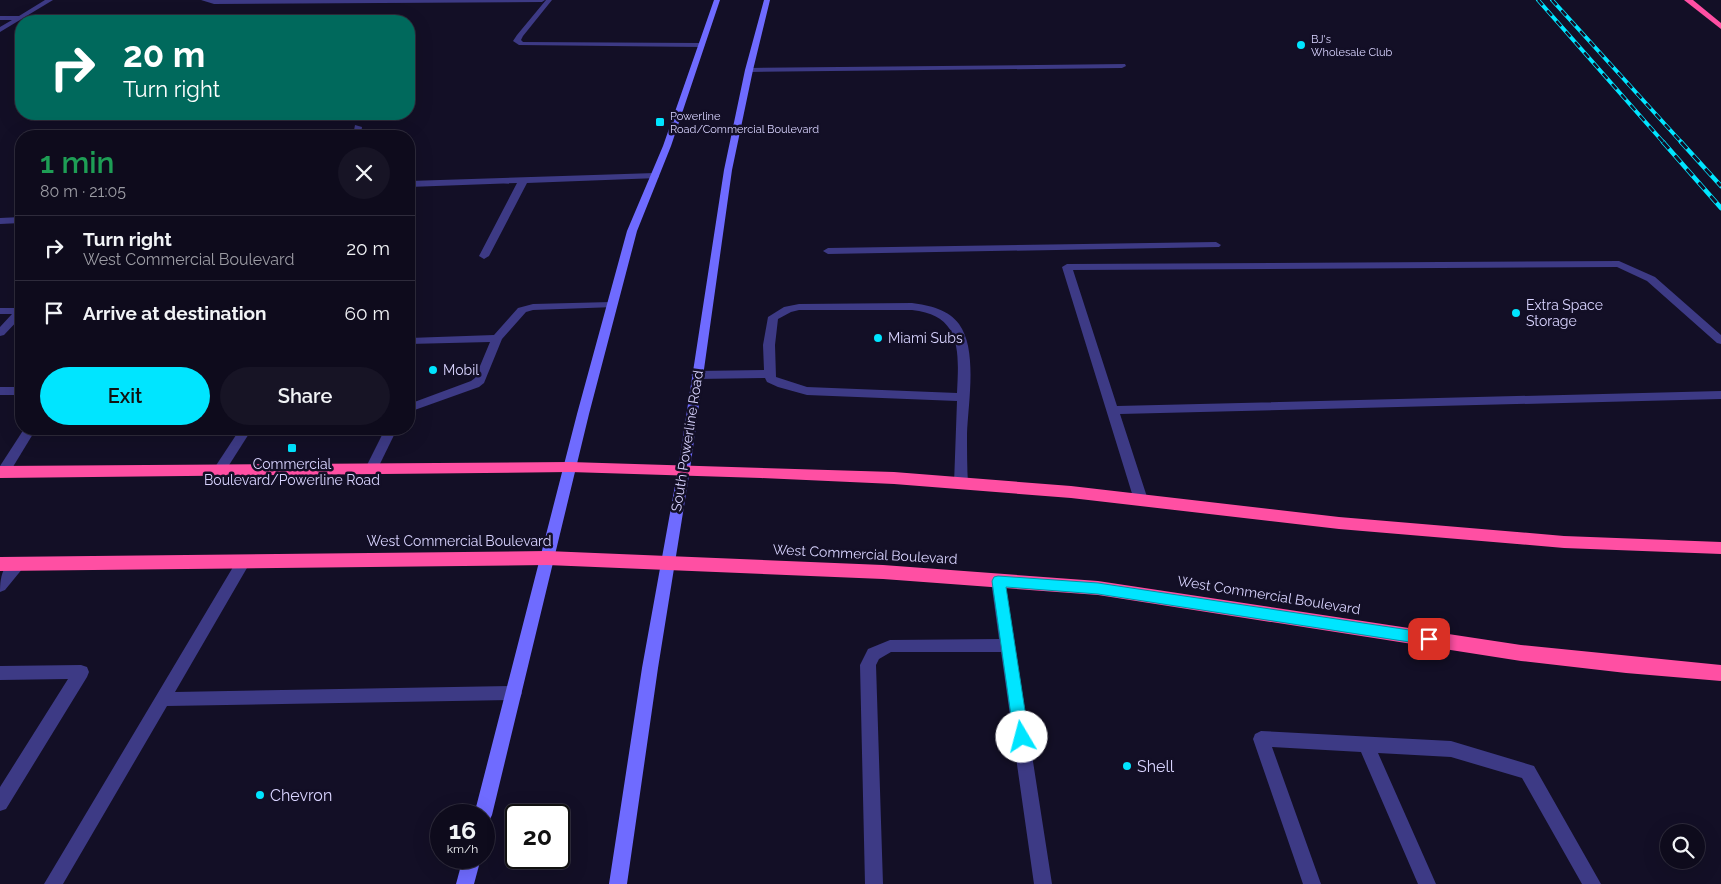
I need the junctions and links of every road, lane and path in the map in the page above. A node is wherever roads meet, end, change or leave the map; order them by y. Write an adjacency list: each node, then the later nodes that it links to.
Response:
1 (50, 0): 8 (street)
2 (204, 0): 3 (street)
3 (542, 0)
4 (549, 0): 14 (street)
5 (718, 0): 14 (main road)
6 (767, 0): 16 (main road, South Powerline Road)
7 (1688, 0): 12 (highway)
8 (26, 15)
9 (0, 18): 10 (street)
10 (15, 18)
11 (15, 21): 13 (street)
12 (1721, 26)
13 (0, 30)
14 (701, 45): 17 (main road)
15 (1122, 66): 16 (street)
16 (749, 70): 34 (main road, South Powerline Road)
17 (655, 176): 18 (street); 25 (main road)
18 (523, 181): 19 (street); 24 (street)
19 (415, 184)
20 (0, 220): 21 (street)
21 (15, 220)
22 (1216, 245): 23 (street)
23 (828, 251)
24 (484, 256)
25 (610, 305): 30 (street); 44 (main road)
26 (0, 311): 27 (street)
27 (15, 311)
28 (15, 317): 29 (street)
29 (0, 333)
30 (497, 338): 31 (street); 39 (street)
31 (415, 341)
32 (1721, 342): 40 (street)
33 (770, 374): 34 (street); 38 (street); 38 (street)
34 (698, 375): 46 (main road, South Powerline Road)
35 (0, 391): 36 (street)
36 (15, 391)
37 (1721, 395): 40 (street)
38 (962, 397): 49 (street)
39 (415, 406)
40 (1112, 410): 50 (street)
41 (26, 435): 48 (street)
42 (242, 435): 47 (street)
43 (387, 435): 45 (street)
44 (570, 467): 45 (highway); 46 (highway); 52 (main road)
45 (371, 469): 47 (highway)
46 (684, 469): 49 (highway); 56 (main road, South Powerline Road)
47 (219, 470): 48 (highway)
48 (2, 472)
49 (962, 484): 50 (highway)
50 (1141, 500): 51 (highway)
51 (1721, 548)
52 (547, 558): 53 (highway, West Commercial Boulevard); 56 (highway, West Commercial Boulevard); 62 (main road)
53 (244, 561): 55 (highway, West Commercial Boulevard); 63 (street)
54 (0, 564): 55 (highway, West Commercial Boulevard)
55 (18, 564): 58 (street)
56 (668, 564): 57 (highway, West Commercial Boulevard); 70 (main road, South Powerline Road)
57 (998, 581): 59 (street); 61 (highway, West Commercial Boulevard)
58 (0, 586)
59 (1008, 645): 71 (street); 72 (street)
60 (0, 673): 65 (street)
61 (1721, 673)
62 (514, 693): 63 (street); 66 (main road)
63 (163, 699): 68 (street)
64 (1366, 745): 73 (street); 74 (street); 75 (street)
65 (0, 803)
66 (486, 804)
67 (469, 869): 69 (main road)
68 (53, 884)
69 (465, 884)
70 (618, 884)
71 (874, 884)
72 (1043, 884)
73 (1312, 884)
74 (1427, 884)
75 (1592, 884)

